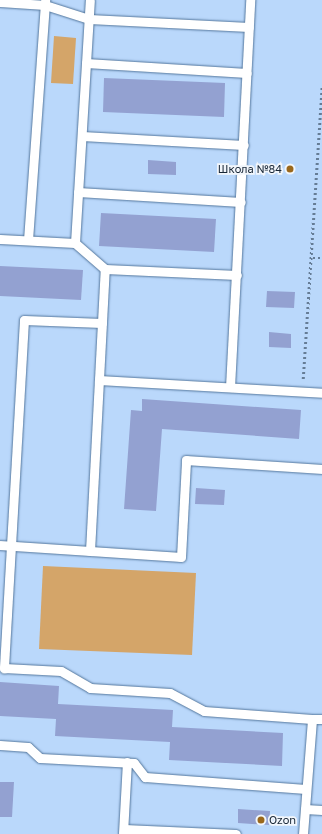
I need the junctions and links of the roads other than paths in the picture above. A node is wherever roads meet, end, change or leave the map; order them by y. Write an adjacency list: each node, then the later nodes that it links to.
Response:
1 (90, 0): 5 (lane)
2 (250, 0): 6 (lane)
3 (0, 2): 4 (lane)
4 (45, 2): 5 (lane); 14 (lane)
5 (89, 19): 6 (lane); 7 (lane)
6 (249, 27): 8 (lane)
7 (86, 63): 8 (lane); 9 (lane)
8 (247, 74): 10 (lane)
9 (82, 136): 10 (lane); 11 (lane)
10 (244, 145): 12 (lane)
11 (78, 192): 12 (lane); 15 (lane)
12 (241, 202): 17 (lane)
13 (0, 239): 14 (lane)
14 (28, 240): 15 (lane)
15 (75, 242): 16 (lane)
16 (105, 269): 17 (lane); 18 (lane)
17 (237, 275): 20 (lane)
18 (102, 323): 19 (lane); 25 (lane)
19 (99, 380): 20 (lane); 26 (lane)
20 (230, 387): 21 (lane)
21 (322, 393)
22 (322, 461): 23 (lane)
23 (322, 469): 26 (lane)
24 (0, 545): 25 (lane)
25 (11, 546): 26 (lane); 27 (lane)
26 (90, 551)
27 (312, 719): 28 (lane); 31 (lane)
28 (322, 719)
29 (0, 745): 30 (lane)
30 (127, 762): 31 (lane); 34 (lane)
31 (306, 789): 32 (lane)
32 (305, 809): 33 (lane); 36 (lane)
33 (322, 810)
34 (124, 831): 35 (lane)
35 (236, 834)
36 (303, 834)

